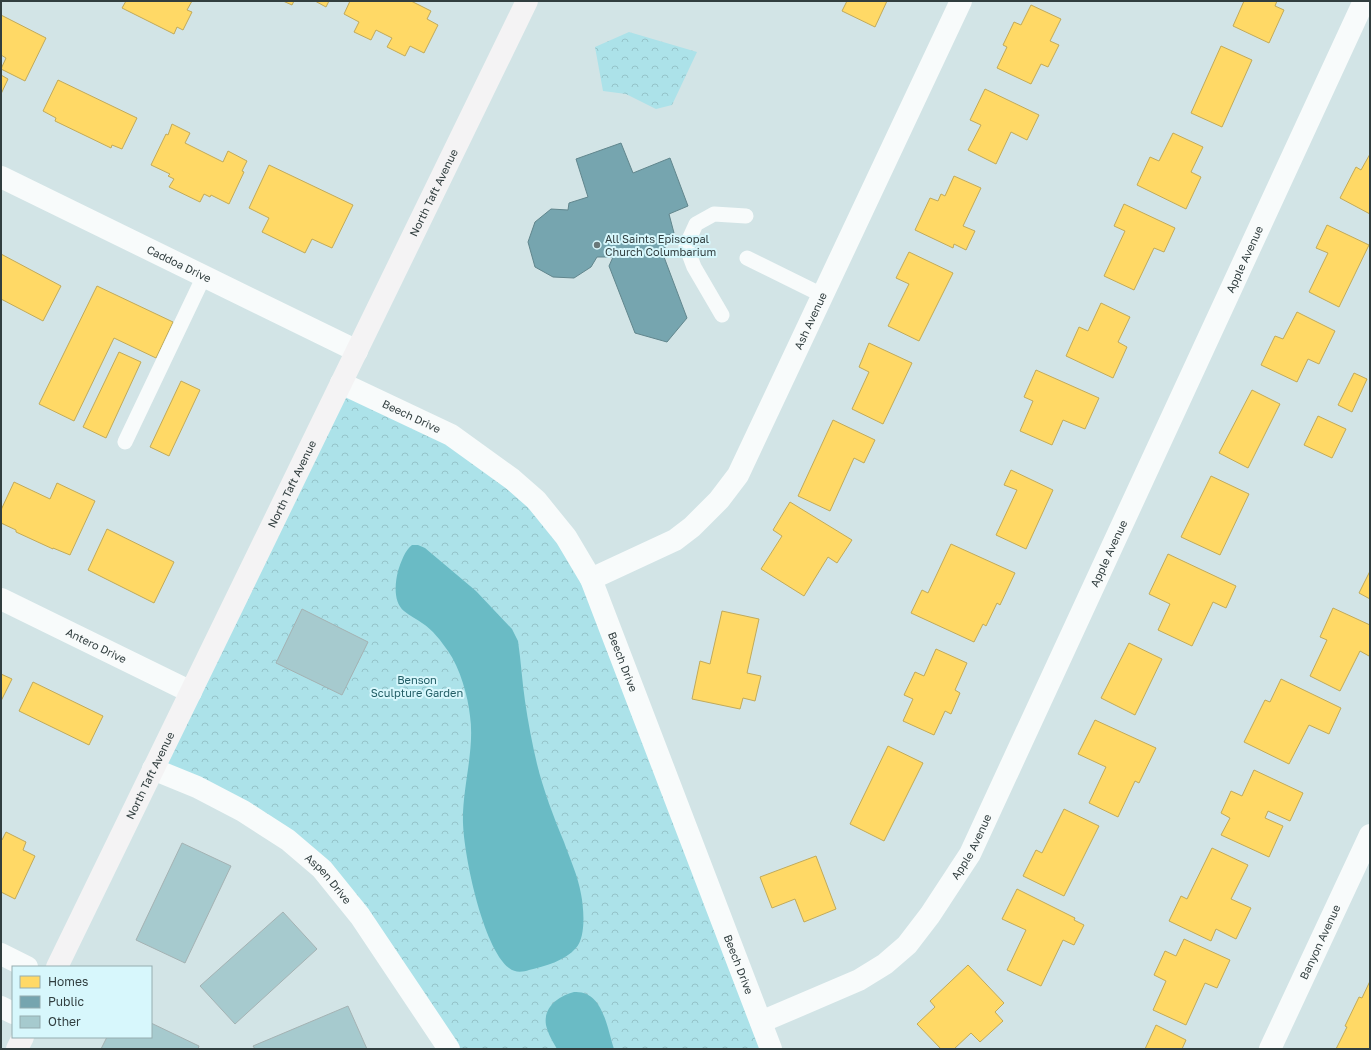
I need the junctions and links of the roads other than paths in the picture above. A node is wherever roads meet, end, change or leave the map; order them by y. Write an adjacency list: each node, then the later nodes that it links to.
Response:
1 (527, 1): 10 (main road, North Taft Avenue)
2 (961, 1): 8 (street, Ash Avenue)
3 (1364, 1): 23 (street, Apple Avenue)
4 (1, 177): 7 (street, Caddoa Drive)
5 (746, 216): 9 (lane)
6 (747, 258): 8 (lane)
7 (204, 276): 10 (street, Caddoa Drive); 12 (lane)
8 (822, 296): 13 (street, Ash Avenue)
9 (722, 315)
10 (357, 351): 11 (main road, North Taft Avenue)
11 (341, 383): 13 (street, Beech Drive); 15 (main road, North Taft Avenue)
12 (125, 442)
13 (591, 579): 23 (street, Beech Drive)
14 (1, 599): 15 (street, Antero Drive)
15 (191, 692): 16 (main road, North Taft Avenue)
16 (153, 769): 20 (main road, North Taft Avenue); 26 (street, Aspen Drive)
17 (1370, 835): 28 (street, Banyon Avenue)
18 (1, 954): 19 (street)
19 (25, 966)
20 (57, 966)
21 (1, 1007): 22 (street)
22 (12, 1012)
23 (761, 1022): 27 (street, Beech Drive)
24 (22, 1038): 25 (main road)
25 (17, 1049)
26 (449, 1049)
27 (771, 1049)
28 (1270, 1049)

